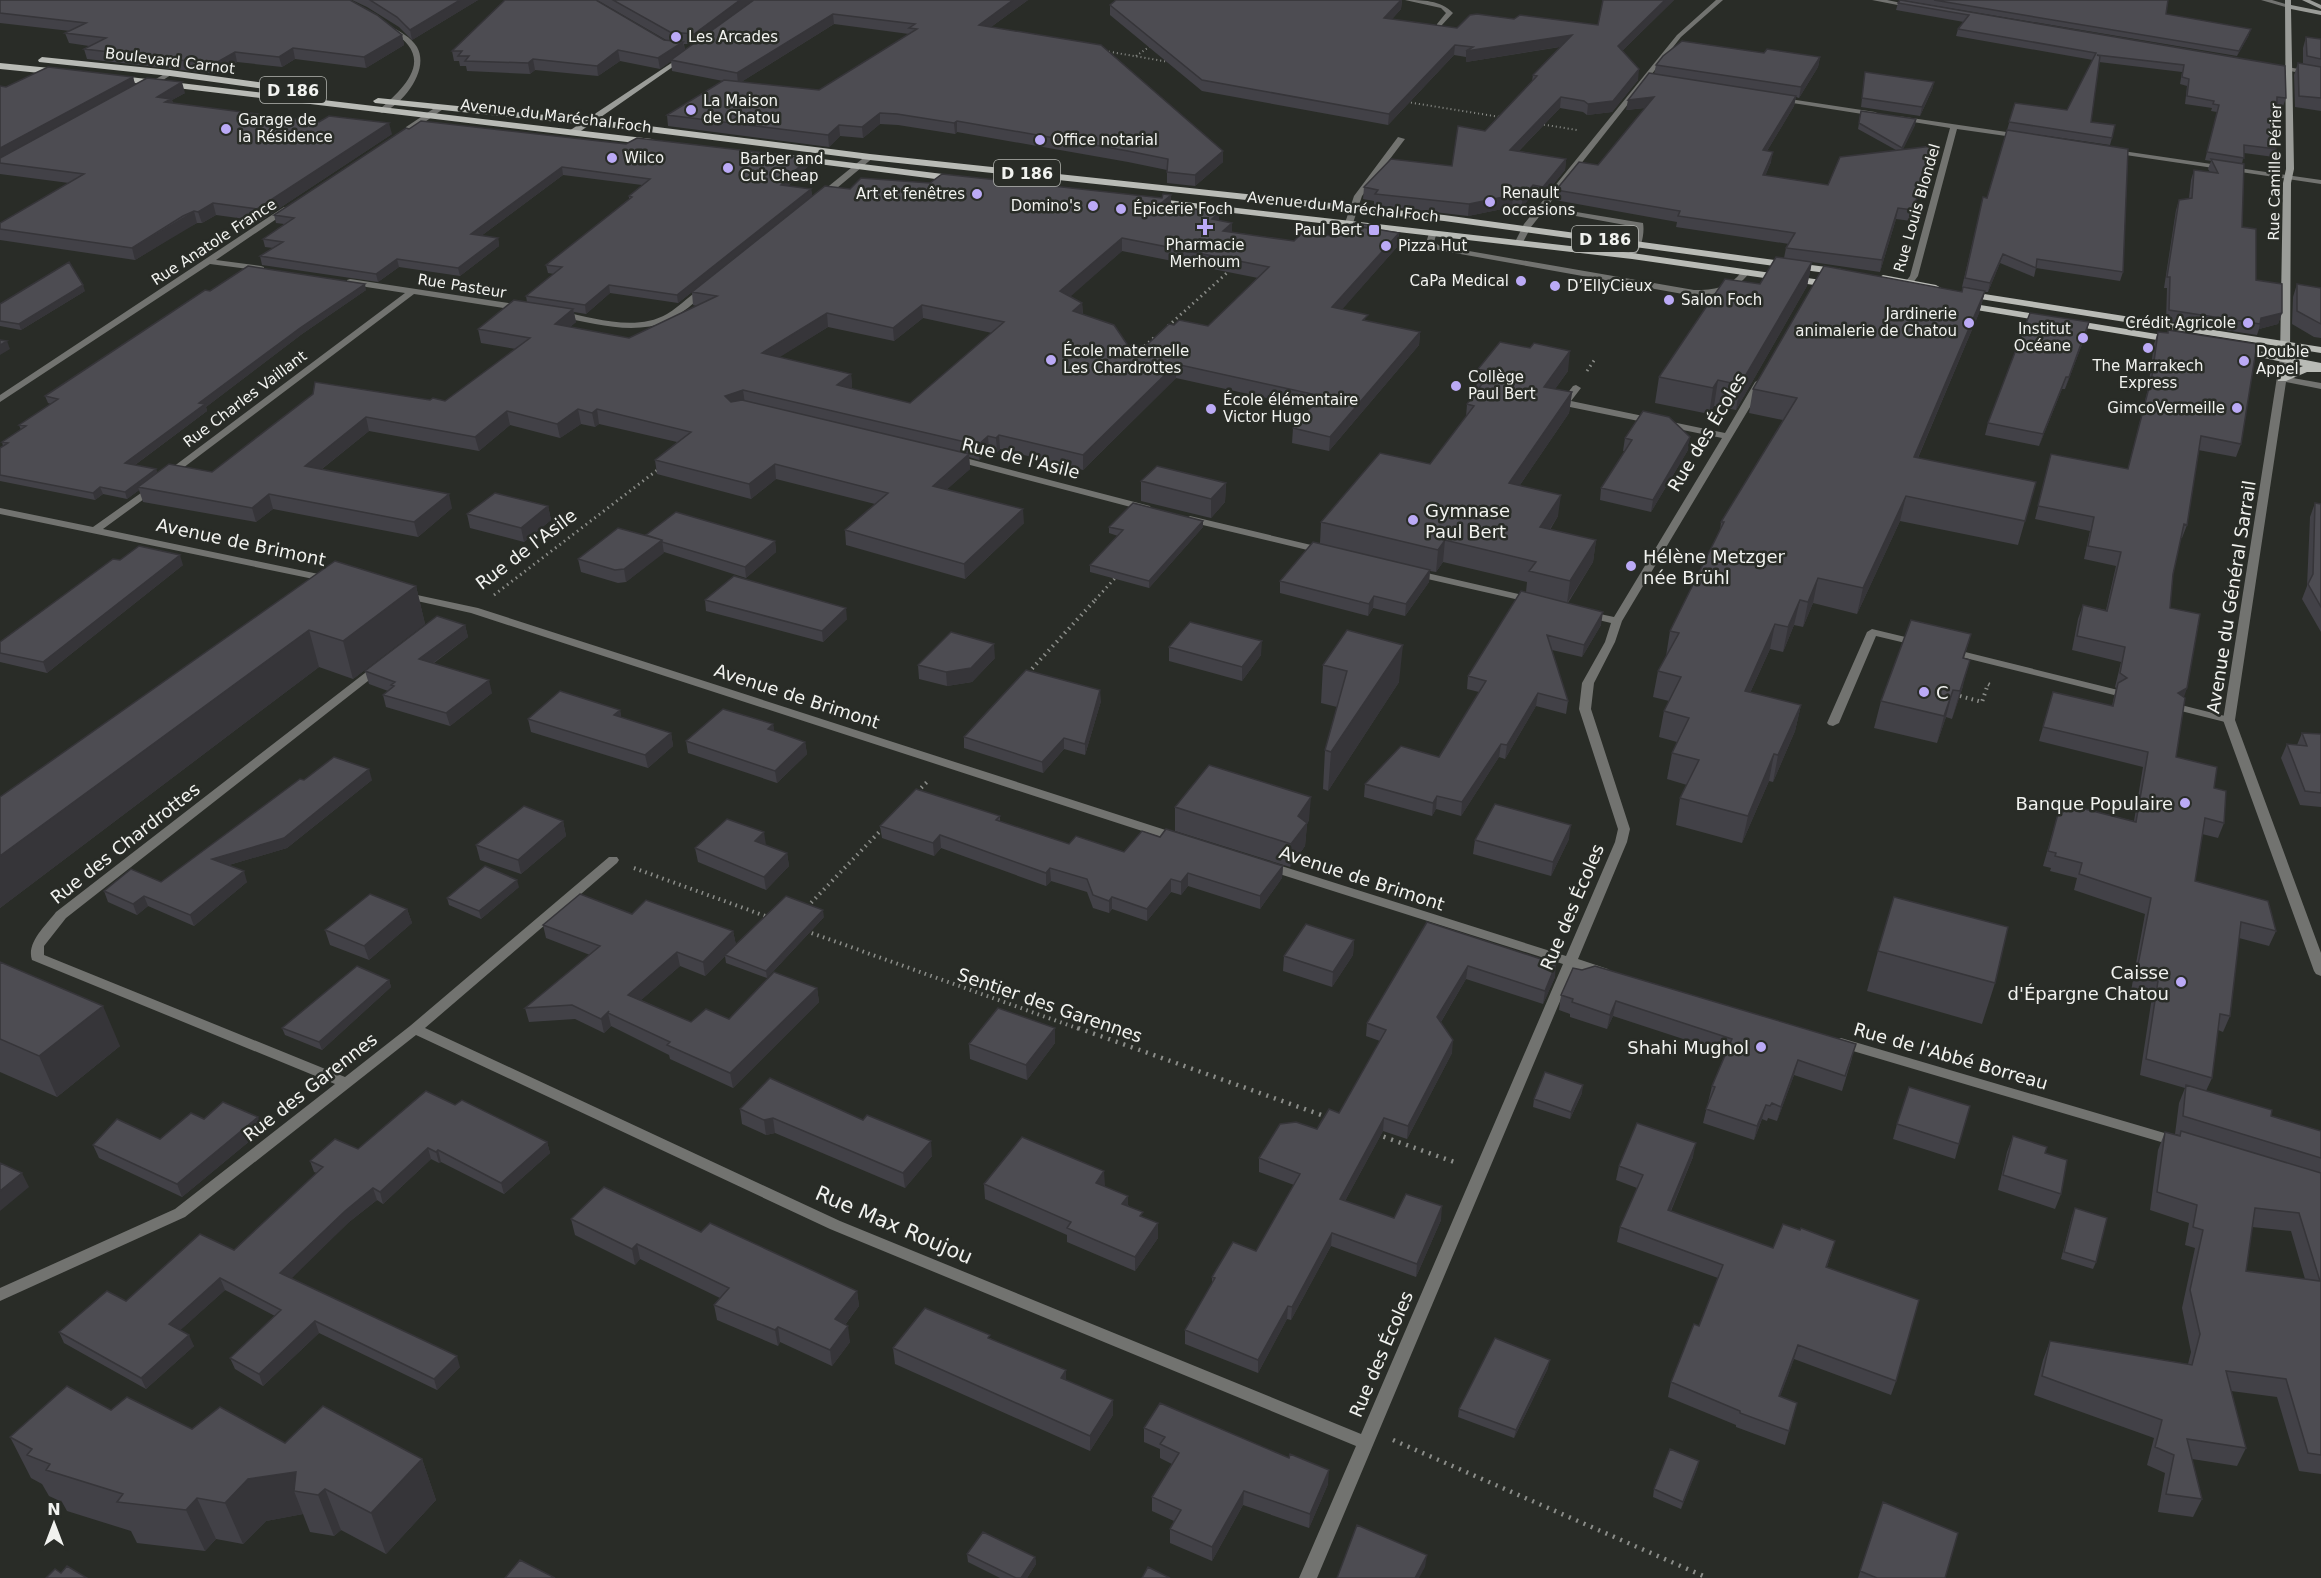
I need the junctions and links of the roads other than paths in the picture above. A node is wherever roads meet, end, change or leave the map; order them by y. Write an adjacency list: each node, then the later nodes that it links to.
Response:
1 (1408, 0): 11 (street)
2 (1720, 0): 48 (street)
3 (1875, 0): 8 (street)
4 (2264, 0): 6 (street)
5 (2305, 0): 7 (street)
6 (2288, 3): 9 (street); 16 (street, Rue Camille Périer)
7 (2321, 7)
8 (1922, 8)
9 (2321, 13)
10 (381, 22): 24 (street)
11 (1439, 24)
12 (690, 53): 30 (street)
13 (0, 56): 17 (main road, Boulevard Carnot / D 186)
14 (0, 66): 18 (main road)
15 (2271, 66): 16 (street)
16 (2289, 69): 19 (street); 42 (street, Rue Camille Périer)
17 (170, 73): 21 (street); 24 (main road, Boulevard Carnot / D 186)
18 (79, 74)
19 (2321, 75)
20 (99, 76): 21 (main road, Avenue du Maréchal Foch / D 186)
21 (153, 83): 22 (street); 26 (main road, Avenue du Maréchal Foch / D 186)
22 (141, 89)
23 (1767, 98): 27 (street)
24 (395, 102): 25 (main road, Boulevard Carnot / D 186); 26 (street)
25 (442, 107): 28 (street); 30 (main road, Boulevard Carnot / D 186)
26 (382, 111): 28 (main road, Avenue du Maréchal Foch / D 186)
27 (1884, 115)
28 (428, 117): 31 (main road, Avenue du Maréchal Foch / D 186); 34 (street)
29 (1896, 117): 32 (street)
30 (587, 122): 31 (main road, D 186); 33 (street); 40 (main road, Avenue du Maréchal Foch / D 186)
31 (509, 124): 33 (main road, Avenue du Maréchal Foch / D 186)
32 (1954, 126): 35 (street); 64 (street, Rue Louis Blondel)
33 (572, 133): 37 (main road, Avenue du Maréchal Foch / D 186)
34 (396, 137)
35 (2025, 137)
36 (1401, 139): 49 (street)
37 (659, 143)
38 (2108, 150): 42 (street)
39 (777, 157): 41 (main road, D 186)
40 (870, 157): 41 (street); 49 (main road, Avenue du Maréchal Foch / D 186)
41 (857, 167): 43 (main road, D 186); 47 (street)
42 (2289, 178): 44 (street); 74 (street, Rue Camille Périer)
43 (975, 180)
44 (2321, 182)
45 (1140, 200): 50 (main road, Avenue du Maréchal Foch / D 186)
46 (298, 202): 56 (street, Rue Anatole France)
47 (811, 205)
48 (1543, 208): 51 (street); 54 (street)
49 (1354, 209): 50 (street); 51 (main road, Avenue du Maréchal Foch / D 186)
50 (1349, 223): 52 (main road, Avenue du Maréchal Foch / D 186)
51 (1526, 228): 53 (street); 54 (main road, Avenue du Maréchal Foch / D 186)
52 (1433, 232): 53 (main road, Avenue du Maréchal Foch / D 186); 59 (street)
53 (1519, 242): 55 (main road, Avenue du Maréchal Foch / D 186)
54 (1636, 243): 55 (street); 57 (main road, Avenue du Maréchal Foch / D 186)
55 (1632, 256): 59 (main road, Avenue du Maréchal Foch / D 186)
56 (209, 261): 58 (street); 83 (street, Rue Anatole France)
57 (1821, 269): 60 (main road, Avenue du Maréchal Foch / D 186); 65 (street)
58 (274, 271)
59 (1745, 273): 65 (main road, Avenue du Maréchal Foch / D 186)
60 (1854, 274)
61 (1876, 277): 64 (main road)
62 (718, 279): 72 (street)
63 (343, 281): 67 (street, Rue Pasteur)
64 (1910, 281): 69 (street, Rue Louis Blondel); 74 (main road)
65 (1816, 282): 66 (main road, Avenue du Maréchal Foch / D 186); 68 (street)
66 (1848, 287)
67 (412, 292): 71 (street, Rue Pasteur); 89 (street, Rue Charles Vaillant)
68 (1811, 292)
69 (1900, 295)
70 (1949, 303): 73 (main road)
71 (535, 310)
72 (546, 312)
73 (2191, 342)
74 (2286, 344): 76 (main road); 77 (street)
75 (2226, 348): 77 (main road)
76 (2321, 350)
77 (2285, 358): 78 (main road); 80 (street, Avenue du Général Sarrail)
78 (2321, 367): 80 (main road)
79 (1764, 375): 84 (street, Rue des Écoles)
80 (2282, 379): 81 (street); 102 (street, Avenue du Général Sarrail)
81 (2321, 386)
82 (1576, 388): 84 (street)
83 (0, 399)
84 (1728, 436): 98 (street, Rue des Écoles)
85 (948, 457): 87 (street, Rue de l'Asile)
86 (0, 511): 89 (street, Avenue de Brimont)
87 (1162, 512)
88 (1174, 515): 90 (street)
89 (96, 530): 92 (street, Avenue de Brimont)
90 (1333, 553)
91 (1401, 569): 94 (street)
92 (340, 582)
93 (387, 592): 95 (street, Avenue de Brimont)
94 (1538, 602)
95 (457, 607): 97 (street); 104 (street, Avenue de Brimont)
96 (1572, 610): 98 (street)
97 (440, 620)
98 (1617, 621): 107 (street, Rue des Écoles)
99 (393, 657): 112 (street, Rue des Chardrottes)
100 (2114, 692): 103 (street)
101 (2181, 708): 102 (street)
102 (2229, 720): 108 (street, Avenue du Général Sarrail)
103 (1833, 723)
104 (1195, 843)
105 (612, 860): 110 (street, Rue des Garennes)
106 (1252, 861): 107 (street, Avenue de Brimont)
107 (1570, 963): 109 (street); 115 (street, Rue des Écoles)
108 (2321, 971)
109 (1621, 978)
110 (415, 1029): 112 (street, Rue des Garennes); 115 (street, Rue Max Roujou)
111 (1828, 1039): 113 (street, Rue de l'Abbé Borreau)
112 (347, 1083): 114 (street, Rue des Garennes)
113 (2195, 1147)
114 (0, 1295)
115 (1367, 1436): 116 (street, Rue des Écoles)
116 (1308, 1578)

